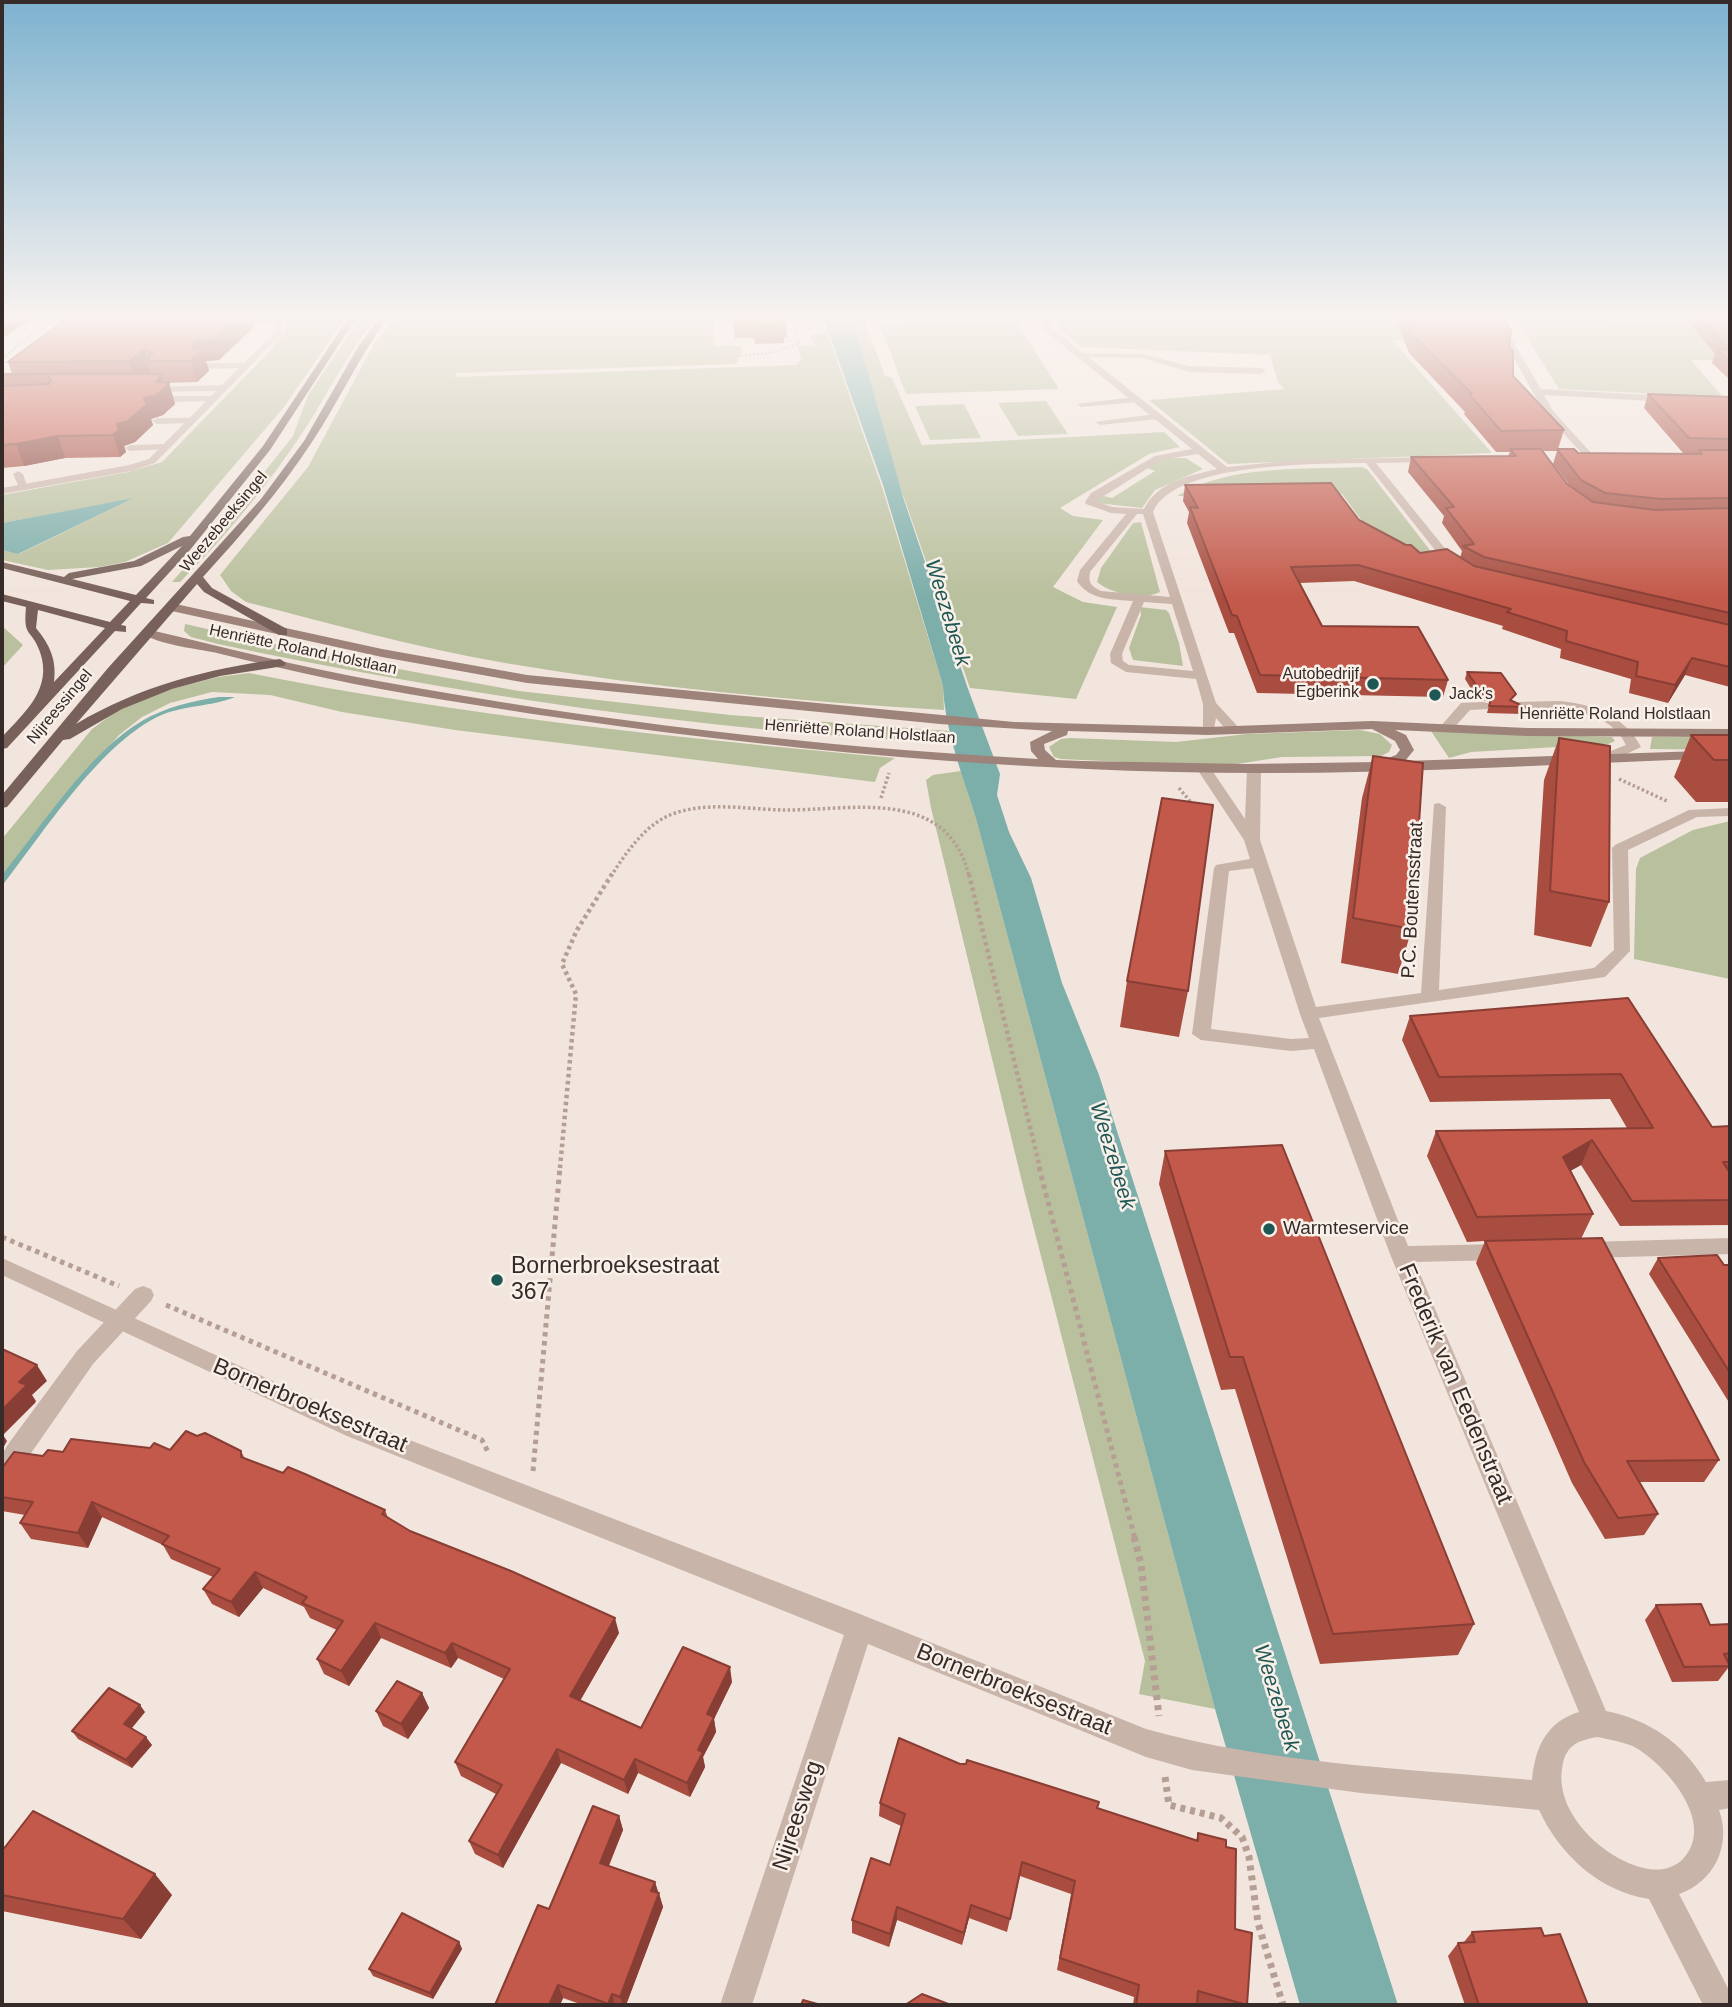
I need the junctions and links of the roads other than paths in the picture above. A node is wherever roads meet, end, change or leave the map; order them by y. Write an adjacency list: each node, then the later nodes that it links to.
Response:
1 (168, 411): 2 (street)
2 (201, 411): 9 (street)
3 (291, 411): 27 (main road, Weezebeeksingel)
4 (325, 411): 31 (main road, Weezebeeksingel)
5 (1148, 411): 7 (street)
6 (1548, 411): 17 (street)
7 (1156, 417): 10 (street); 15 (street)
8 (157, 421): 9 (street)
9 (191, 421): 12 (street)
10 (1100, 422)
11 (153, 436): 12 (street)
12 (176, 436): 13 (street)
13 (165, 447): 14 (street); 23 (street)
14 (130, 448)
15 (1198, 451): 21 (street); 25 (street)
16 (1577, 456): 17 (street)
17 (1589, 456): 18 (street)
18 (1602, 457)
19 (1447, 459): 20 (street)
20 (1369, 461): 21 (street); 29 (street)
21 (1224, 470): 26 (street)
22 (18, 474): 23 (street)
23 (24, 487): 24 (street)
24 (2, 491)
25 (1134, 511): 26 (street); 33 (street)
26 (1148, 512): 35 (street)
27 (197, 534): 30 (main road); 34 (main road, Weezebeeksingel)
28 (2, 565): 30 (main road, Henriëtte Roland Holstlaan)
29 (1462, 572)
30 (52, 577): 34 (main road, Henriëtte Roland Holstlaan)
31 (198, 578): 37 (main road, Weezebeeksingel); 39 (main road)
32 (2, 597): 36 (main road, Henriëtte Roland Holstlaan)
33 (1140, 598): 35 (street); 42 (street)
34 (140, 600): 37 (main road, Henriëtte Roland Holstlaan); 38 (main road, Nijreessingel)
35 (1175, 601): 42 (street)
36 (32, 606): 38 (main road, Henriëtte Roland Holstlaan); 43 (main road)
37 (171, 607): 39 (main road, Henriëtte Roland Holstlaan); 40 (main road, Weezebeeksingel)
38 (115, 627): 40 (main road, Henriëtte Roland Holstlaan); 43 (main road, Nijreessingel)
39 (283, 632): 49 (main road, Henriëtte Roland Holstlaan)
40 (146, 633): 41 (main road, Henriëtte Roland Holstlaan); 55 (main road, Nijreessingel)
41 (280, 663): 55 (main road); 58 (main road, Henriëtte Roland Holstlaan)
42 (1201, 676): 44 (street)
43 (44, 697): 54 (main road, Nijreessingel)
44 (1210, 704): 50 (street); 51 (street)
45 (1483, 706): 48 (street)
46 (1517, 706): 53 (street)
47 (1372, 725): 48 (main road, Henriëtte Roland Holstlaan); 51 (main road, Henriëtte Roland Holstlaan); 59 (main road)
48 (1447, 727): 53 (main road, Henriëtte Roland Holstlaan)
49 (1080, 729): 50 (main road, Henriëtte Roland Holstlaan); 58 (main road)
50 (1208, 731): 51 (main road, Henriëtte Roland Holstlaan)
51 (1235, 731)
52 (1730, 733): 53 (main road, Henriëtte Roland Holstlaan)
53 (1627, 734): 57 (street)
54 (2, 745)
55 (50, 745): 62 (main road, Nijreessingel)
56 (1730, 754): 57 (main road, Henriëtte Roland Holstlaan)
57 (1611, 756): 59 (main road, Henriëtte Roland Holstlaan)
58 (1052, 763): 60 (main road, Henriëtte Roland Holstlaan)
59 (1351, 768): 61 (main road, Henriëtte Roland Holstlaan)
60 (1204, 769): 61 (main road, Henriëtte Roland Holstlaan); 65 (street, Frederik van Eedenstraat)
61 (1254, 769): 65 (street, Frederik van Eedenstraat)
62 (2, 804)
63 (1439, 807): 67 (street, P.C. Boutensstraat)
64 (1730, 812): 67 (street, P.C. Boutensstraat)
65 (1252, 840): 66 (street, Frederik van Eedenstraat)
66 (1259, 862): 68 (street, Frederik van Eedenstraat); 69 (street)
67 (1430, 995): 68 (street, P.C. Boutensstraat)
68 (1309, 1014): 69 (street, Frederik van Eedenstraat)
69 (1320, 1043): 73 (street, Frederik van Eedenstraat)
70 (1730, 1246): 71 (street)
71 (1566, 1250)
72 (1525, 1251): 73 (street)
73 (1401, 1254): 79 (street, Frederik van Eedenstraat)
74 (2, 1266): 76 (street, Bornerbroeksestraat)
75 (143, 1295): 76 (street)
76 (116, 1320): 77 (street); 78 (street, Bornerbroeksestraat)
77 (2, 1474)
78 (860, 1627): 81 (street, Bornerbroeksestraat); 84 (street, Nijreesweg)
79 (1597, 1723): 81 (street); 82 (street)
80 (1730, 1794): 82 (street)
81 (1548, 1796): 83 (street)
82 (1700, 1797): 83 (street)
83 (1658, 1885): 85 (street)
84 (736, 2005)
85 (1720, 2005)

